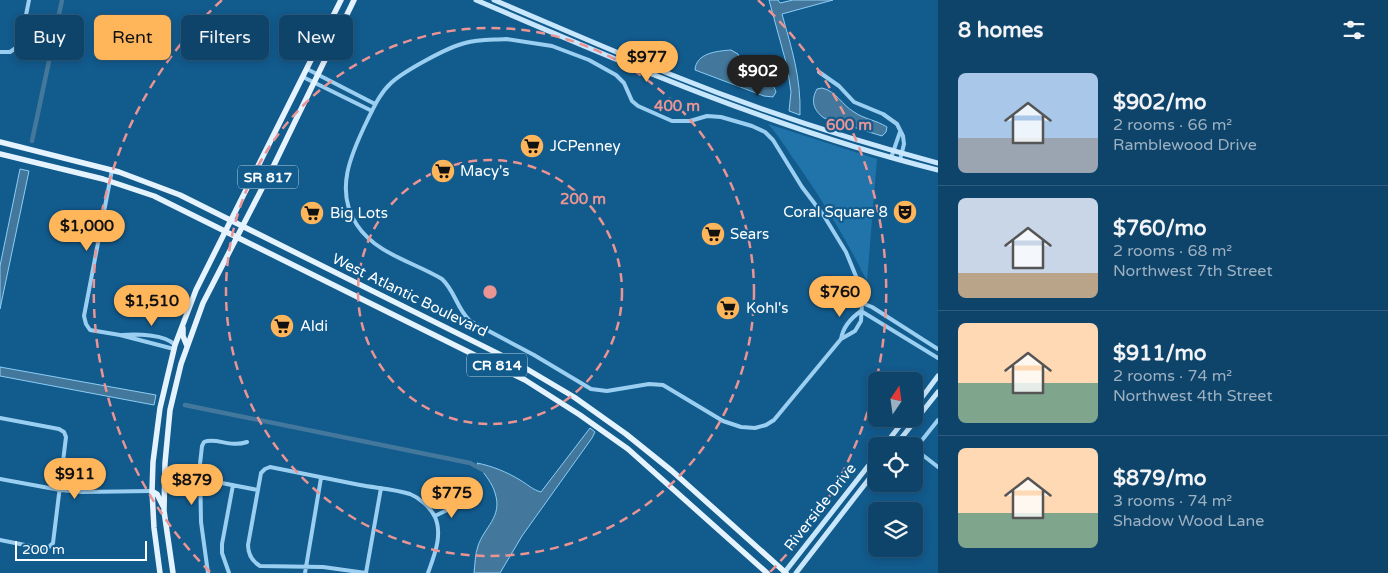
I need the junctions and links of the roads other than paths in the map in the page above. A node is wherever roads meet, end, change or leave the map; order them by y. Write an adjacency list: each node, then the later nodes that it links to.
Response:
1 (29, 0): 6 (street)
2 (341, 0): 7 (main road, SR 817)
3 (354, 0): 9 (main road, SR 817)
4 (476, 0): 19 (street)
5 (494, 0): 16 (street)
6 (0, 52)
7 (307, 69): 9 (street); 10 (main road, SR 817)
8 (819, 72): 14 (street)
9 (318, 74): 11 (main road, SR 817); 12 (street)
10 (303, 77): 11 (street); 25 (main road, SR 817)
11 (314, 82): 13 (street); 26 (main road, SR 817)
12 (375, 104): 13 (street); 29 (street)
13 (372, 111): 33 (street)
14 (900, 132): 16 (street); 17 (street)
15 (0, 142): 22 (main road, West Atlantic Boulevard / CR 814)
16 (894, 151): 17 (street); 19 (street)
17 (902, 153): 20 (street); 21 (street)
18 (0, 154): 24 (main road, West Atlantic Boulevard / CR 814)
19 (892, 158): 20 (street)
20 (900, 160): 23 (street)
21 (938, 163)
22 (112, 170): 24 (street); 25 (main road, West Atlantic Boulevard / CR 814)
23 (938, 170)
24 (110, 181): 27 (main road, West Atlantic Boulevard / CR 814); 32 (street)
25 (231, 220): 26 (main road, West Atlantic Boulevard / CR 814); 27 (main road, SR 817)
26 (242, 226): 28 (main road, SR 817); 70 (main road, West Atlantic Boulevard / CR 814)
27 (225, 232): 28 (main road, West Atlantic Boulevard / CR 814); 31 (main road, SR 817)
28 (237, 238): 34 (main road, SR 817); 69 (main road, West Atlantic Boulevard / CR 814)
29 (862, 303): 30 (street); 36 (street)
30 (861, 311): 33 (street); 33 (street); 37 (street)
31 (182, 323): 34 (main road); 35 (main road, SR 817)
32 (120, 335): 35 (street); 35 (street)
33 (841, 339)
34 (187, 346): 38 (main road, SR 817)
35 (174, 347): 38 (main road); 56 (main road, SR 817)
36 (938, 350)
37 (938, 358)
38 (181, 364): 58 (main road, SR 817)
39 (938, 376): 41 (street)
40 (938, 392): 44 (street)
41 (923, 396)
42 (0, 418): 54 (street)
43 (938, 420): 47 (street)
44 (902, 437)
45 (247, 442): 50 (street)
46 (868, 466): 70 (street, Riverside Drive)
47 (938, 467)
48 (321, 478): 53 (street); 55 (street); 61 (street)
49 (0, 479): 54 (street)
50 (201, 479): 52 (street); 64 (street)
51 (868, 480): 71 (street, Riverside Drive)
52 (233, 485): 55 (street); 65 (street)
53 (381, 488): 59 (street); 67 (street)
54 (60, 490): 56 (street); 60 (street)
55 (258, 490): 61 (street)
56 (152, 491): 58 (main road); 62 (main road, SR 817)
57 (461, 503): 59 (street)
58 (164, 511): 63 (main road, SR 817)
59 (435, 516): 68 (street)
60 (0, 540)
61 (306, 566): 66 (street); 67 (street)
62 (160, 573)
63 (173, 573)
64 (208, 573)
65 (229, 573)
66 (305, 573)
67 (366, 573)
68 (428, 573)
69 (766, 573)
70 (785, 573)
71 (796, 573)

